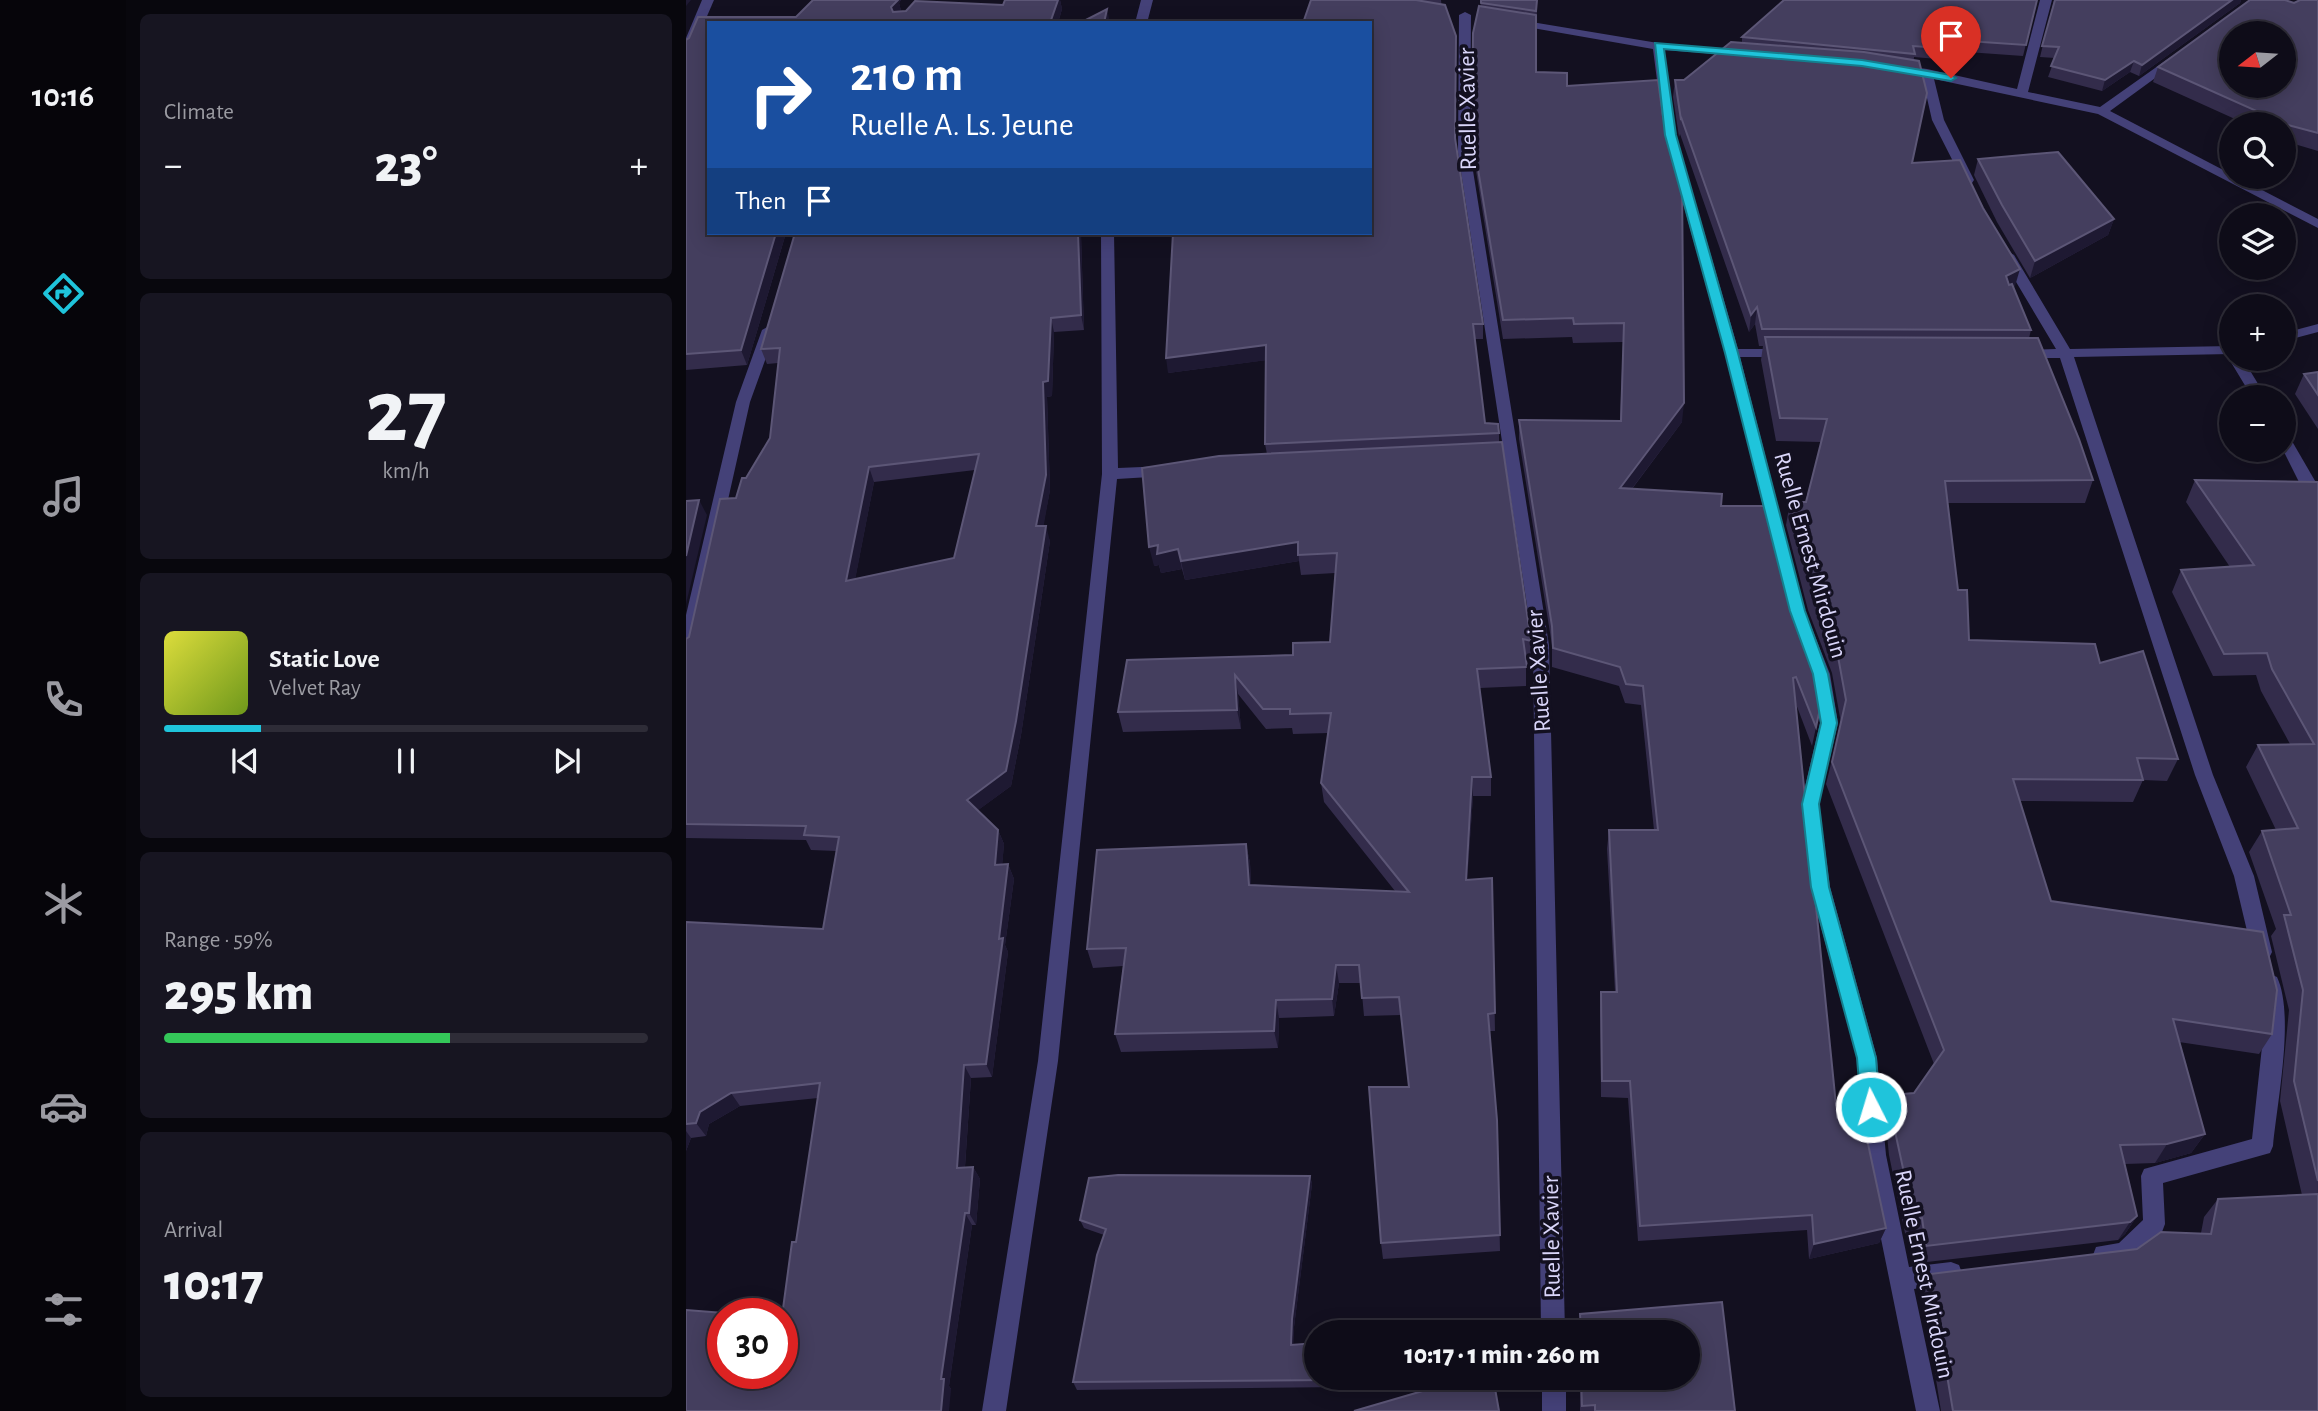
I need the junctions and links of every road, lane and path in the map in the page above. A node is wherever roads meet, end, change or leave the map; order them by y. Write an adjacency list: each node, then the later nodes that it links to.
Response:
1 (708, 0): 9 (street)
2 (1147, 0): 5 (street)
3 (2046, 0): 13 (street)
4 (1466, 15): 35 (street, Ruelle Xavier)
5 (1142, 21)
6 (1507, 21): 7 (street)
7 (1658, 46): 10 (street); 23 (street, Ruelle Ernest Mirdouin)
8 (2189, 49): 14 (street)
9 (686, 51)
10 (1753, 54)
11 (1901, 69): 12 (street)
12 (1927, 73): 13 (street); 15 (street)
13 (2022, 93): 14 (street)
14 (2102, 111): 16 (street)
15 (1972, 188)
16 (2318, 224)
17 (1107, 235): 29 (street)
18 (2002, 247): 26 (street)
19 (772, 317): 31 (street)
20 (2318, 328): 21 (street)
21 (2296, 334)
22 (2219, 350): 26 (street)
23 (1732, 353): 24 (street); 34 (street, Ruelle Ernest Mirdouin)
24 (1801, 353)
25 (2010, 354): 26 (street)
26 (2066, 354): 32 (street)
27 (2296, 459): 30 (street)
28 (1179, 471): 29 (street)
29 (1110, 474): 37 (street)
30 (2318, 504)
31 (686, 651)
32 (2085, 1257)
33 (1966, 1271): 34 (street)
34 (1900, 1279): 39 (street, Ruelle Ernest Mirdouin)
35 (1553, 1320)
36 (1553, 1390): 38 (street)
37 (993, 1411)
38 (1554, 1411)
39 (1928, 1411)

